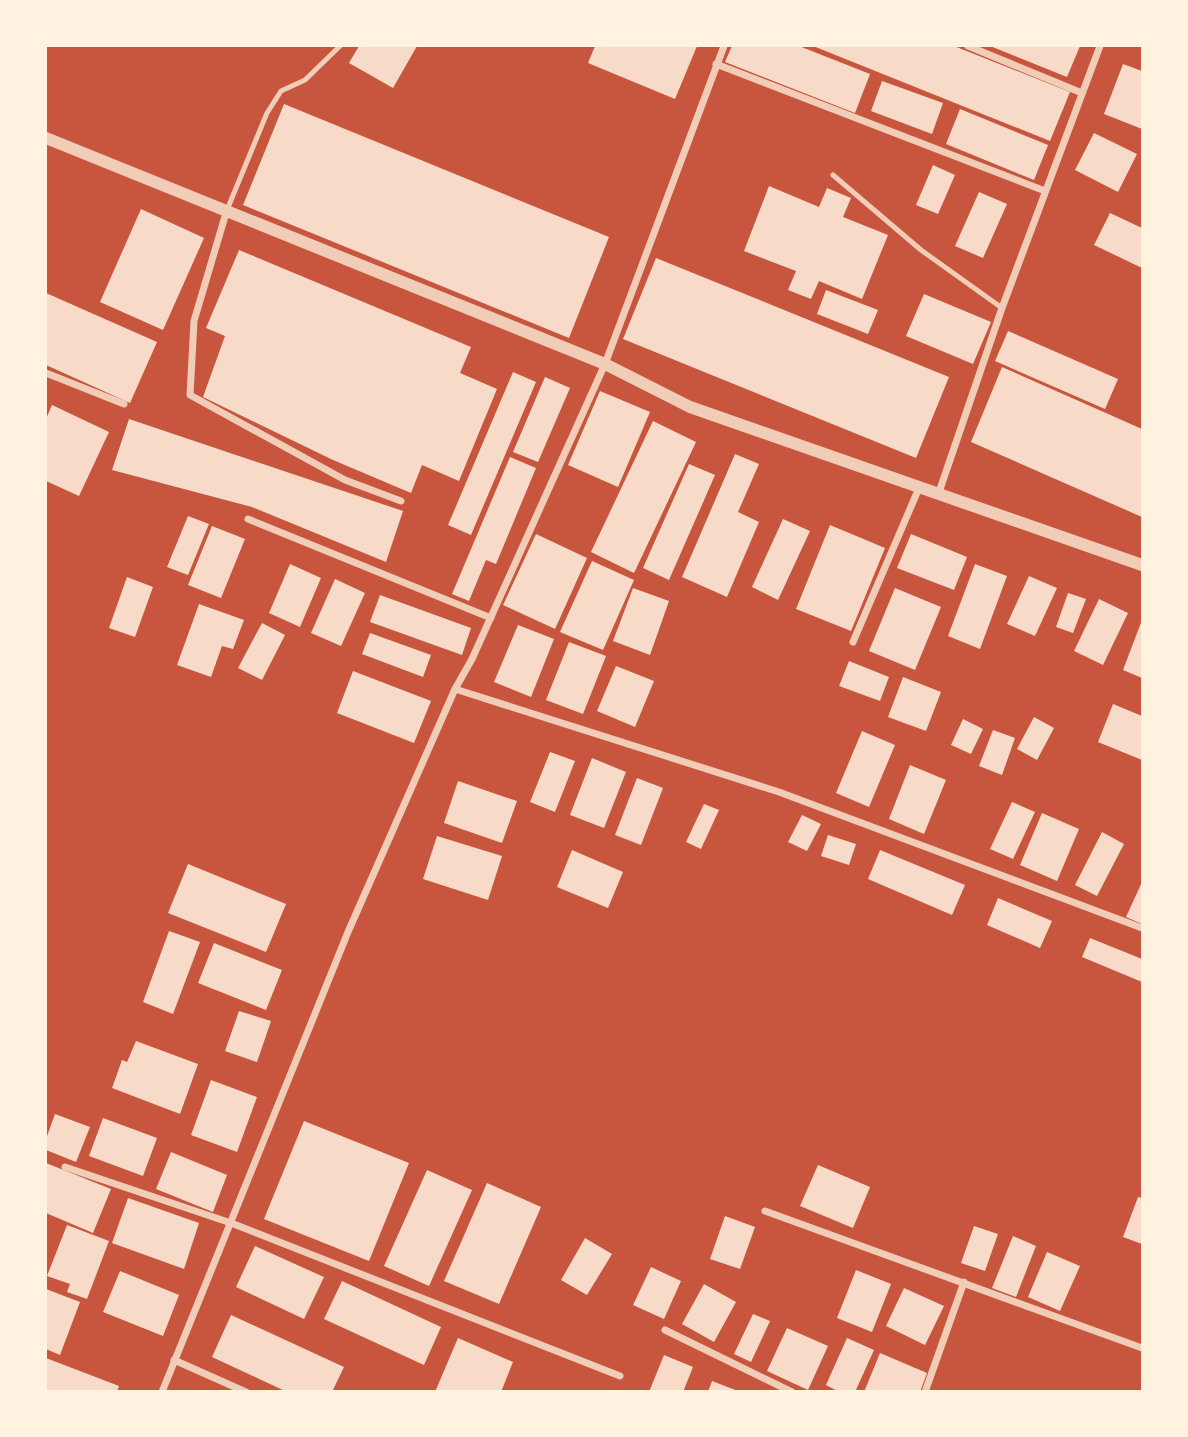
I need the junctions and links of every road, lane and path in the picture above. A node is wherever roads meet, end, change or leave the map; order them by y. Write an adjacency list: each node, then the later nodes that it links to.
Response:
1 (340, 46): 10 (lane)
2 (724, 46): 5 (street)
3 (968, 46): 6 (street)
4 (1100, 46): 6 (street)
5 (716, 64): 9 (street); 12 (street)
6 (1082, 93): 9 (street)
7 (46, 138): 10 (street)
8 (834, 175): 11 (lane)
9 (1045, 191): 11 (street)
10 (226, 213): 12 (street); 17 (street)
11 (1002, 308): 16 (street)
12 (605, 365): 15 (street); 20 (street)
13 (46, 373): 14 (street)
14 (124, 404)
15 (919, 488): 16 (street); 21 (street)
16 (938, 496): 19 (street)
17 (401, 501)
18 (248, 519): 20 (street)
19 (1143, 565)
20 (491, 618): 22 (street)
21 (853, 642)
22 (454, 689): 23 (street); 26 (street)
23 (1143, 928)
24 (65, 1167): 26 (street)
25 (765, 1211): 27 (street)
26 (231, 1223): 30 (street); 31 (street)
27 (964, 1282): 29 (street); 35 (street)
28 (665, 1330): 34 (street)
29 (1143, 1348)
30 (174, 1360): 32 (street); 33 (street)
31 (620, 1376)
32 (162, 1391)
33 (246, 1391)
34 (792, 1391)
35 (925, 1391)

